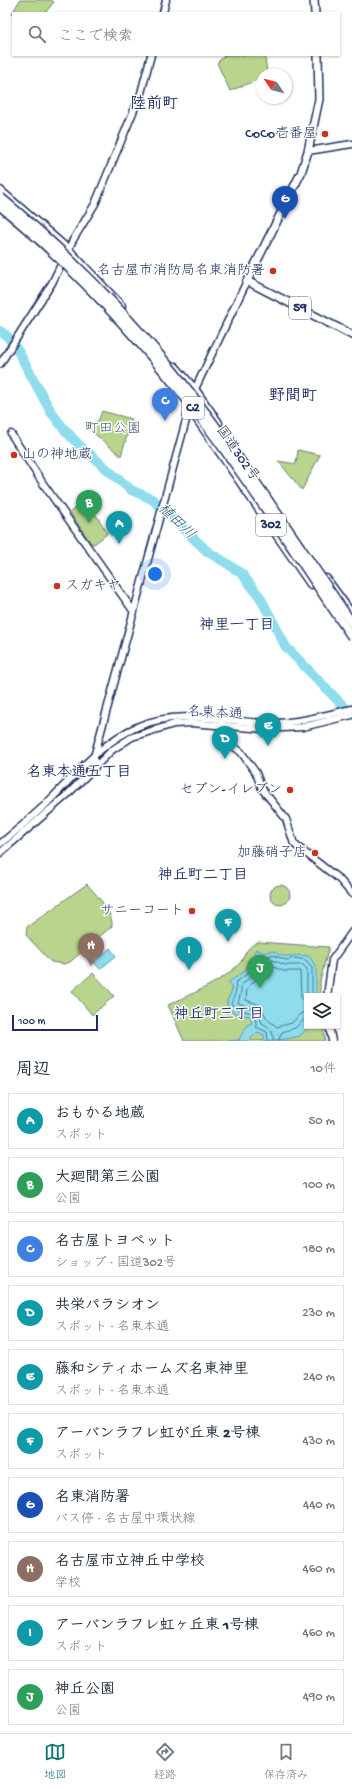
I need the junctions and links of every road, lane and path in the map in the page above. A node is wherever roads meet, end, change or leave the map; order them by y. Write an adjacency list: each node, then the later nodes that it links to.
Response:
1 (166, 0): 3 (street)
2 (314, 0): 4 (main road)
3 (163, 12)
4 (315, 12)
5 (151, 56): 12 (street)
6 (318, 56): 8 (main road)
7 (352, 144): 8 (street)
8 (308, 151): 14 (main road)
9 (0, 191): 12 (highway, 国道302号 / 302)
10 (0, 197): 22 (highway, C2, bridge)
11 (0, 208): 13 (highway, 国道302号 / 302); 23 (highway, C2, bridge)
12 (68, 250): 13 (street); 17 (highway, 国道302号 / 302)
13 (62, 264): 16 (street); 18 (highway, 国道302号 / 302)
14 (247, 281): 15 (main road, 59); 17 (street)
15 (352, 335)
16 (0, 364)
17 (194, 389): 18 (street); 21 (highway, 国道302号 / 302)
18 (189, 408): 20 (street); 24 (highway, 国道302号 / 302)
19 (12, 434): 20 (street)
20 (134, 612): 28 (street)
21 (352, 615)
22 (352, 623)
23 (352, 637)
24 (352, 643)
25 (352, 709): 27 (street, 名東本通)
26 (352, 715): 27 (street, 名東本通)
27 (222, 723): 28 (street, 名東本通); 29 (street, 名東本通); 32 (street)
28 (94, 757): 29 (street); 30 (street, 名東本通)
29 (94, 766): 31 (street, 名東本通)
30 (0, 844)
31 (0, 853)
32 (352, 894)
33 (352, 932): 34 (street)
34 (327, 993)
35 (329, 1029): 36 (street)
36 (332, 1041)

